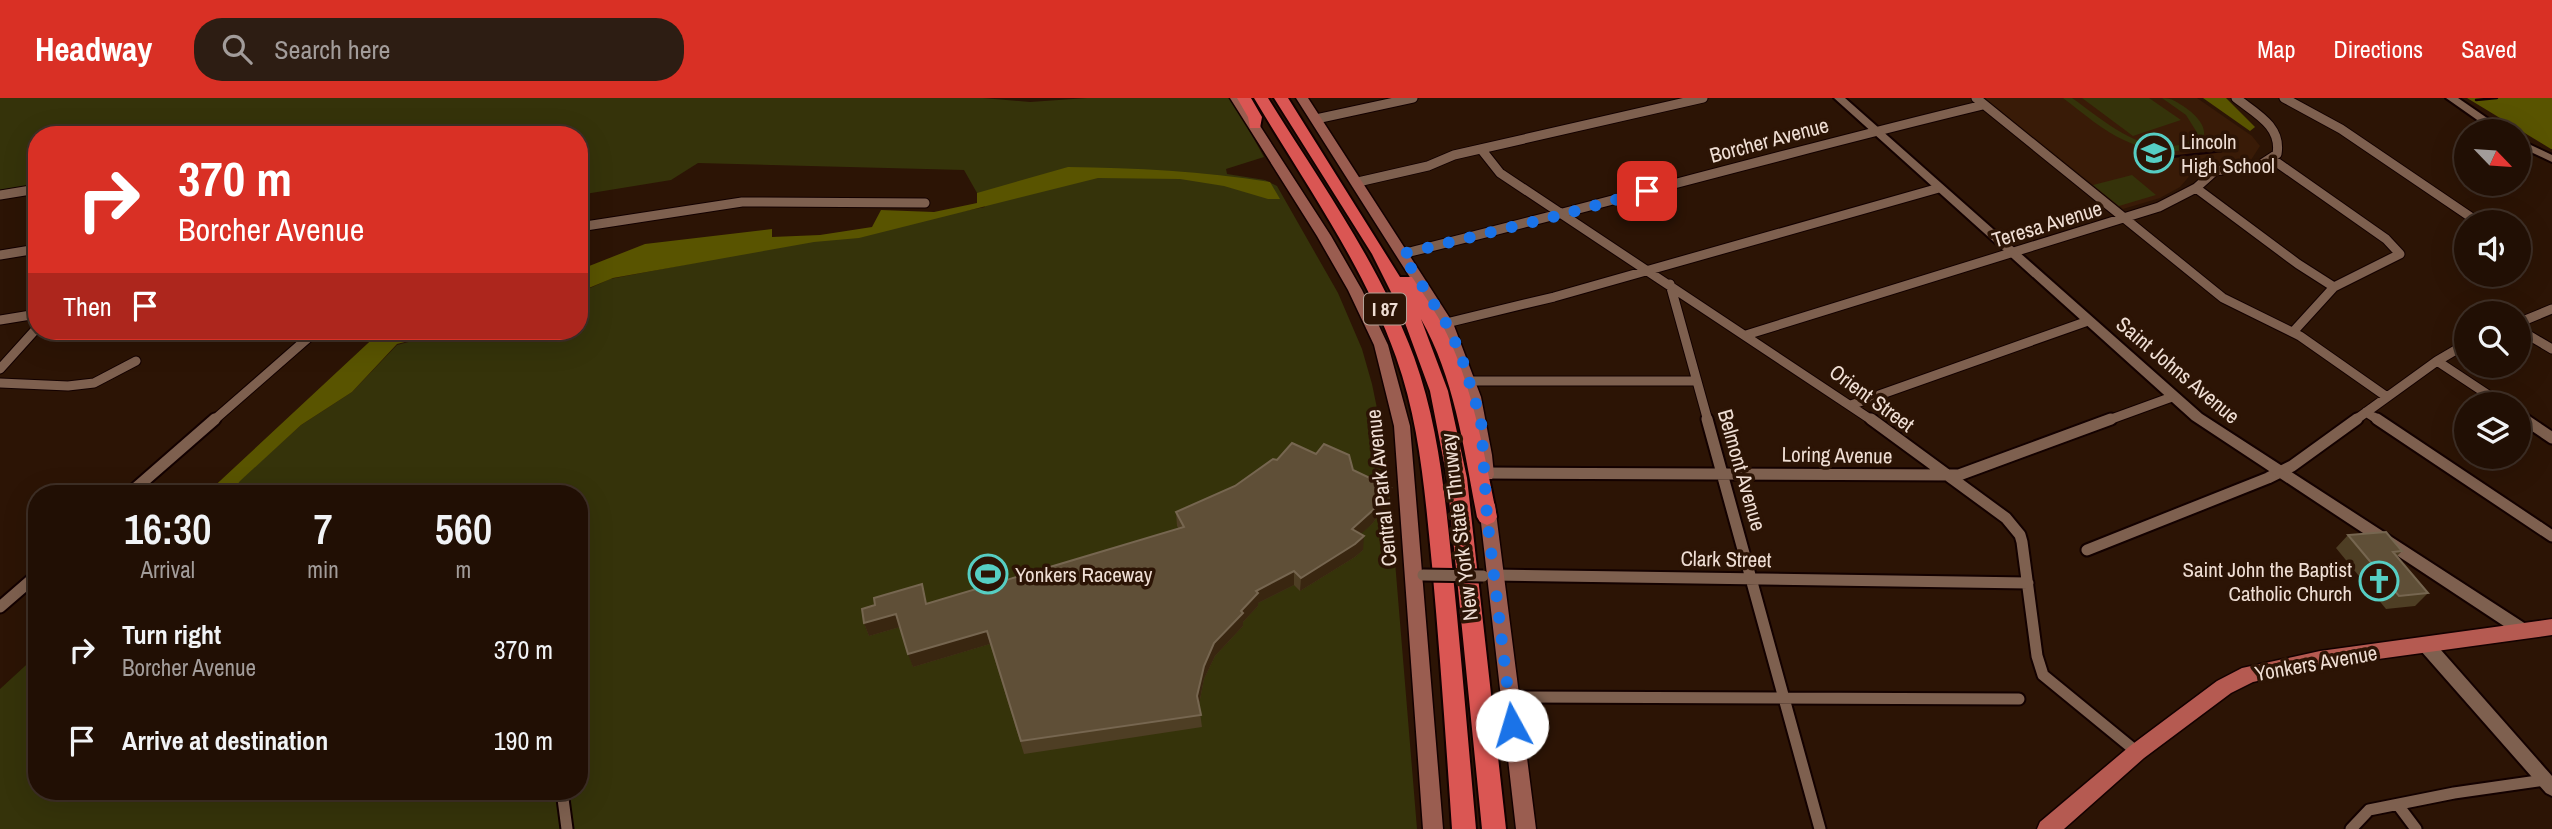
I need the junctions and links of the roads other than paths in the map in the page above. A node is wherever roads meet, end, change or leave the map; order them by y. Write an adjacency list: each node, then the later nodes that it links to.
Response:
1 (1236, 98): 15 (main road, Central Park Avenue)
2 (1244, 98): 15 (highway)
3 (1261, 98): 91 (highway, New York State Thruway / I 87)
4 (1281, 98): 33 (highway, New York State Thruway / I 87)
5 (1302, 98): 13 (main road)
6 (1413, 98): 13 (street)
7 (1703, 98): 18 (street)
8 (1839, 98): 16 (street, Saint Johns Avenue)
9 (2236, 98): 19 (street)
10 (2284, 98): 27 (street)
11 (2451, 98): 14 (street)
12 (1980, 101): 16 (street, Borcher Avenue); 29 (street)
13 (1316, 119): 21 (main road)
14 (2482, 119)
15 (1255, 125): 73 (main road, Central Park Avenue)
16 (1876, 131): 22 (street, Saint Johns Avenue); 28 (street, Borcher Avenue)
17 (2531, 148): 20 (street)
18 (1481, 149): 21 (street); 28 (street, Orient Street)
19 (2272, 159): 23 (street, Teresa Avenue); 38 (street)
20 (2552, 159)
21 (1357, 182): 34 (main road)
22 (1939, 188): 32 (street, Saint Johns Avenue); 36 (street)
23 (2196, 188): 29 (street, Teresa Avenue); 38 (street)
24 (28, 191): 25 (street)
25 (0, 195)
26 (925, 203): 30 (street)
27 (2460, 210)
28 (1561, 215): 34 (street, Borcher Avenue); 36 (street, Orient Street)
29 (2124, 219): 32 (street, Teresa Avenue); 45 (street)
30 (588, 226)
31 (28, 250): 35 (street)
32 (2011, 253): 43 (street, Saint Johns Avenue); 46 (street, Teresa Avenue)
33 (1380, 254): 70 (highway); 92 (highway, New York State Thruway / I 87)
34 (1402, 254): 44 (main road)
35 (0, 255)
36 (1648, 270): 37 (street, Orient Street); 44 (street)
37 (1670, 284): 46 (street, Orient Street); 56 (street, Belmont Avenue)
38 (2334, 287): 45 (street)
39 (2552, 309): 42 (street)
40 (28, 315): 41 (street)
41 (0, 320)
42 (2531, 320)
43 (2088, 321): 59 (street, Saint Johns Avenue); 61 (street)
44 (1446, 323): 55 (main road)
45 (2293, 332): 60 (street)
46 (1746, 335): 61 (street, Orient Street)
47 (2531, 335): 50 (street)
48 (28, 338): 54 (street)
49 (306, 340): 69 (street)
50 (2552, 349)
51 (2454, 351): 53 (street)
52 (136, 361): 57 (street)
53 (2437, 361): 58 (street); 60 (street)
54 (0, 369)
55 (1469, 380): 56 (street); 67 (main road)
56 (1697, 381): 65 (street, Belmont Avenue)
57 (0, 383)
58 (2484, 392)
59 (2172, 397): 66 (street, Saint Johns Avenue); 68 (street, Loring Avenue)
60 (2387, 397): 62 (street)
61 (1851, 405): 68 (street, Orient Street)
62 (2366, 412): 66 (street); 71 (street)
63 (2531, 424): 64 (street)
64 (2552, 438)
65 (1723, 472): 67 (street, Loring Avenue); 68 (street, Loring Avenue); 75 (street, Belmont Avenue)
66 (2279, 472): 72 (street); 80 (street, Saint Johns Avenue)
67 (1486, 473): 70 (main road)
68 (1946, 476): 77 (street, Orient Street)
69 (139, 485)
70 (1487, 517): 74 (main road)
71 (2552, 536)
72 (2087, 550)
73 (1418, 575): 74 (street, Clark Street, bridge); 90 (main road, Central Park Avenue)
74 (1488, 575): 75 (street, Clark Street); 82 (main road)
75 (1752, 578): 77 (street, Clark Street); 83 (street, Belmont Avenue)
76 (28, 583): 78 (street)
77 (2028, 583): 85 (street, Orient Street)
78 (0, 607)
79 (2552, 627): 80 (main road, Yonkers Avenue)
80 (2524, 631): 81 (main road, Yonkers Avenue)
81 (2427, 646): 85 (main road, Yonkers Avenue); 86 (street)
82 (1509, 698): 83 (street); 93 (main road)
83 (1785, 698): 84 (street); 94 (street, Belmont Avenue)
84 (2019, 699)
85 (2137, 752): 95 (main road, Yonkers Avenue)
86 (2549, 784): 88 (street)
87 (563, 800): 89 (street)
88 (2398, 805): 96 (street); 97 (street)
89 (567, 829)
90 (1433, 829)
91 (1464, 829)
92 (1494, 829)
93 (1526, 829)
94 (1820, 829)
95 (2049, 829)
96 (2351, 829)
97 (2416, 829)

